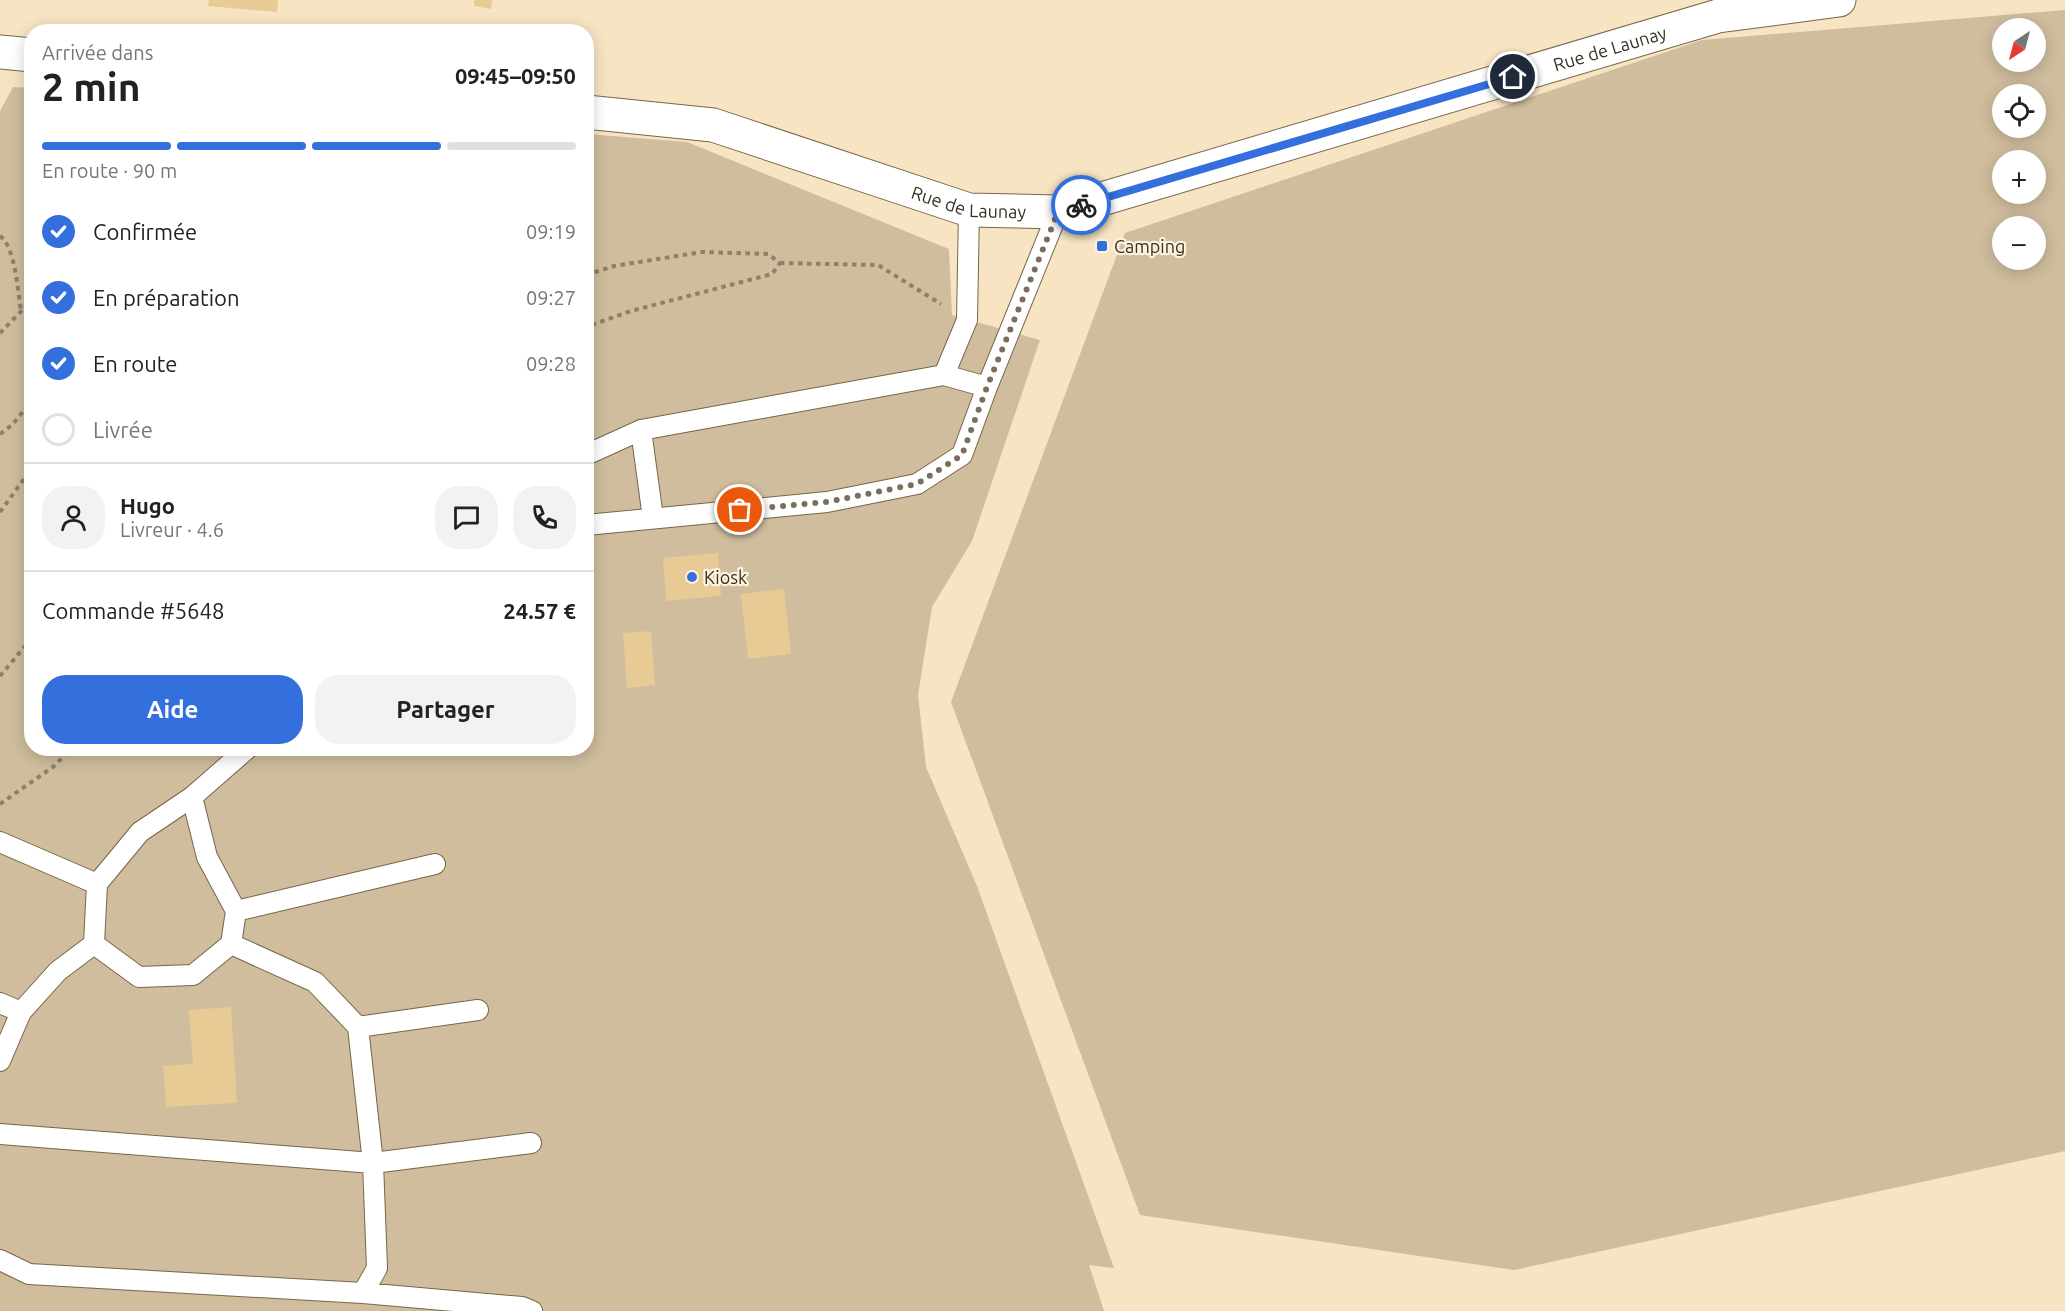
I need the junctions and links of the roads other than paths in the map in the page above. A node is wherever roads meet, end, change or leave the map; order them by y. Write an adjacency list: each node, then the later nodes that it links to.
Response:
1 (1839, 0): 2 (street, Rue de Launay)
2 (1766, 5): 7 (street, Rue de Launay)
3 (0, 52): 4 (street)
4 (24, 54)
5 (594, 113): 6 (street, Rue de Launay)
6 (969, 210): 7 (street, Rue de Launay); 8 (lane)
7 (1058, 212): 9 (lane)
8 (944, 375): 9 (lane); 10 (lane)
9 (987, 387): 12 (lane)
10 (641, 430): 11 (lane); 12 (lane)
11 (594, 451)
12 (653, 518): 13 (lane)
13 (594, 524)
14 (239, 756): 15 (lane)
15 (192, 797): 18 (lane); 19 (lane)
16 (0, 842): 18 (lane)
17 (435, 864): 19 (lane)
18 (97, 884): 20 (lane)
19 (236, 911): 21 (lane)
20 (94, 944): 21 (lane); 24 (lane)
21 (231, 944): 25 (lane)
22 (0, 1003): 24 (lane)
23 (478, 1010): 25 (lane)
24 (21, 1012): 26 (lane)
25 (358, 1027): 29 (lane)
26 (0, 1061)
27 (0, 1134): 29 (lane)
28 (531, 1143): 29 (lane)
29 (373, 1163): 31 (lane)
30 (0, 1260): 31 (lane)
31 (363, 1293): 32 (lane)
32 (532, 1311)

